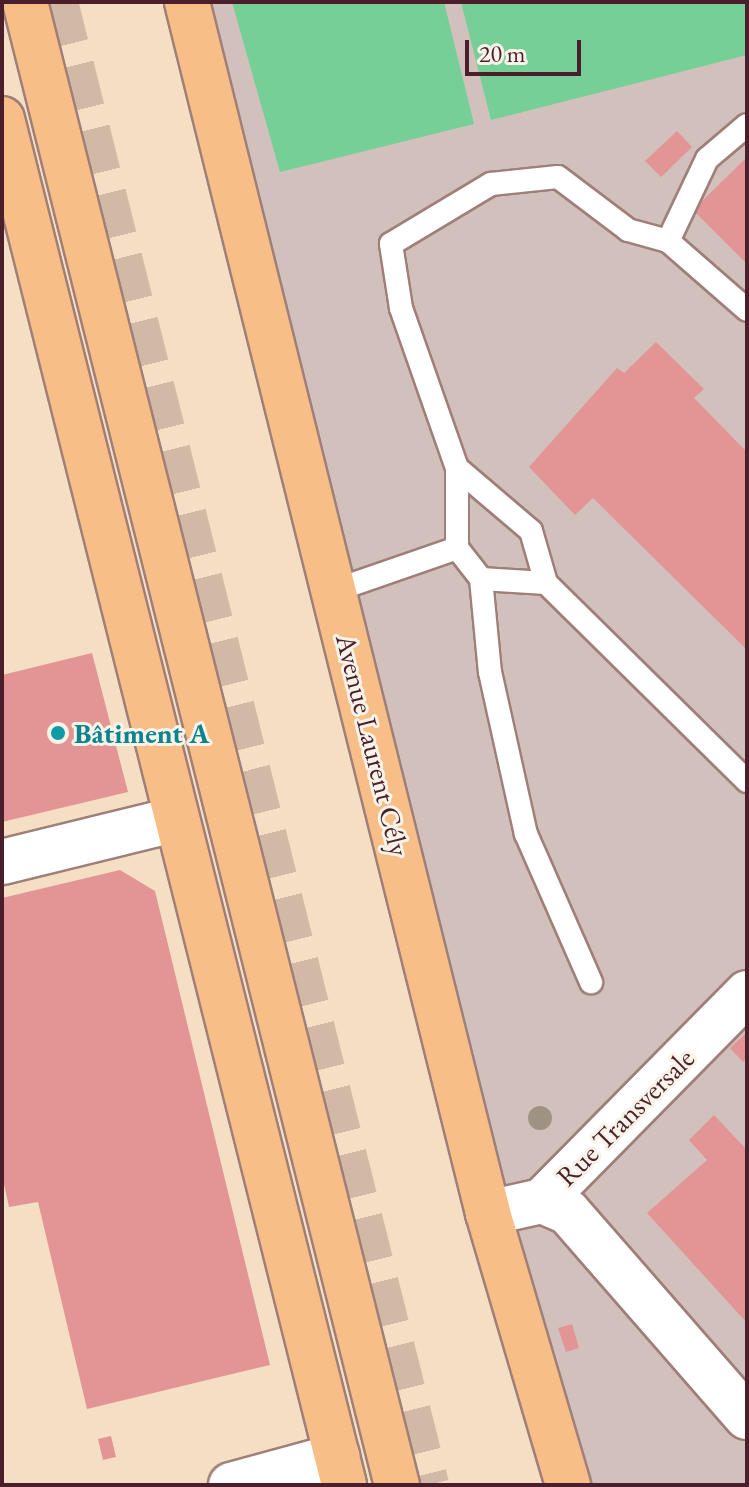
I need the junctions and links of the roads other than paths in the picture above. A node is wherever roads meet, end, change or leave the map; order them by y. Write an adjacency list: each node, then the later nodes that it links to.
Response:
1 (25, 2): 22 (main road)
2 (187, 2): 11 (main road, Avenue Laurent Cély)
3 (2, 119): 13 (main road)
4 (747, 125): 5 (lane)
5 (668, 241): 6 (lane); 7 (lane)
6 (747, 310)
7 (457, 468): 8 (lane); 10 (lane)
8 (457, 548): 9 (lane); 11 (lane)
9 (481, 579): 10 (lane); 15 (lane)
10 (546, 583): 12 (lane)
11 (336, 590): 18 (main road, Avenue Laurent Cély)
12 (747, 781)
13 (177, 819): 14 (street); 20 (main road)
14 (2, 862)
15 (591, 982)
16 (747, 993): 17 (street, Rue Transversale)
17 (542, 1201): 18 (street, Rue Transversale); 19 (street)
18 (488, 1213): 23 (main road, Avenue Laurent Cély)
19 (747, 1417)
20 (340, 1471): 21 (street)
21 (231, 1485)
22 (397, 1485)
23 (568, 1485)

